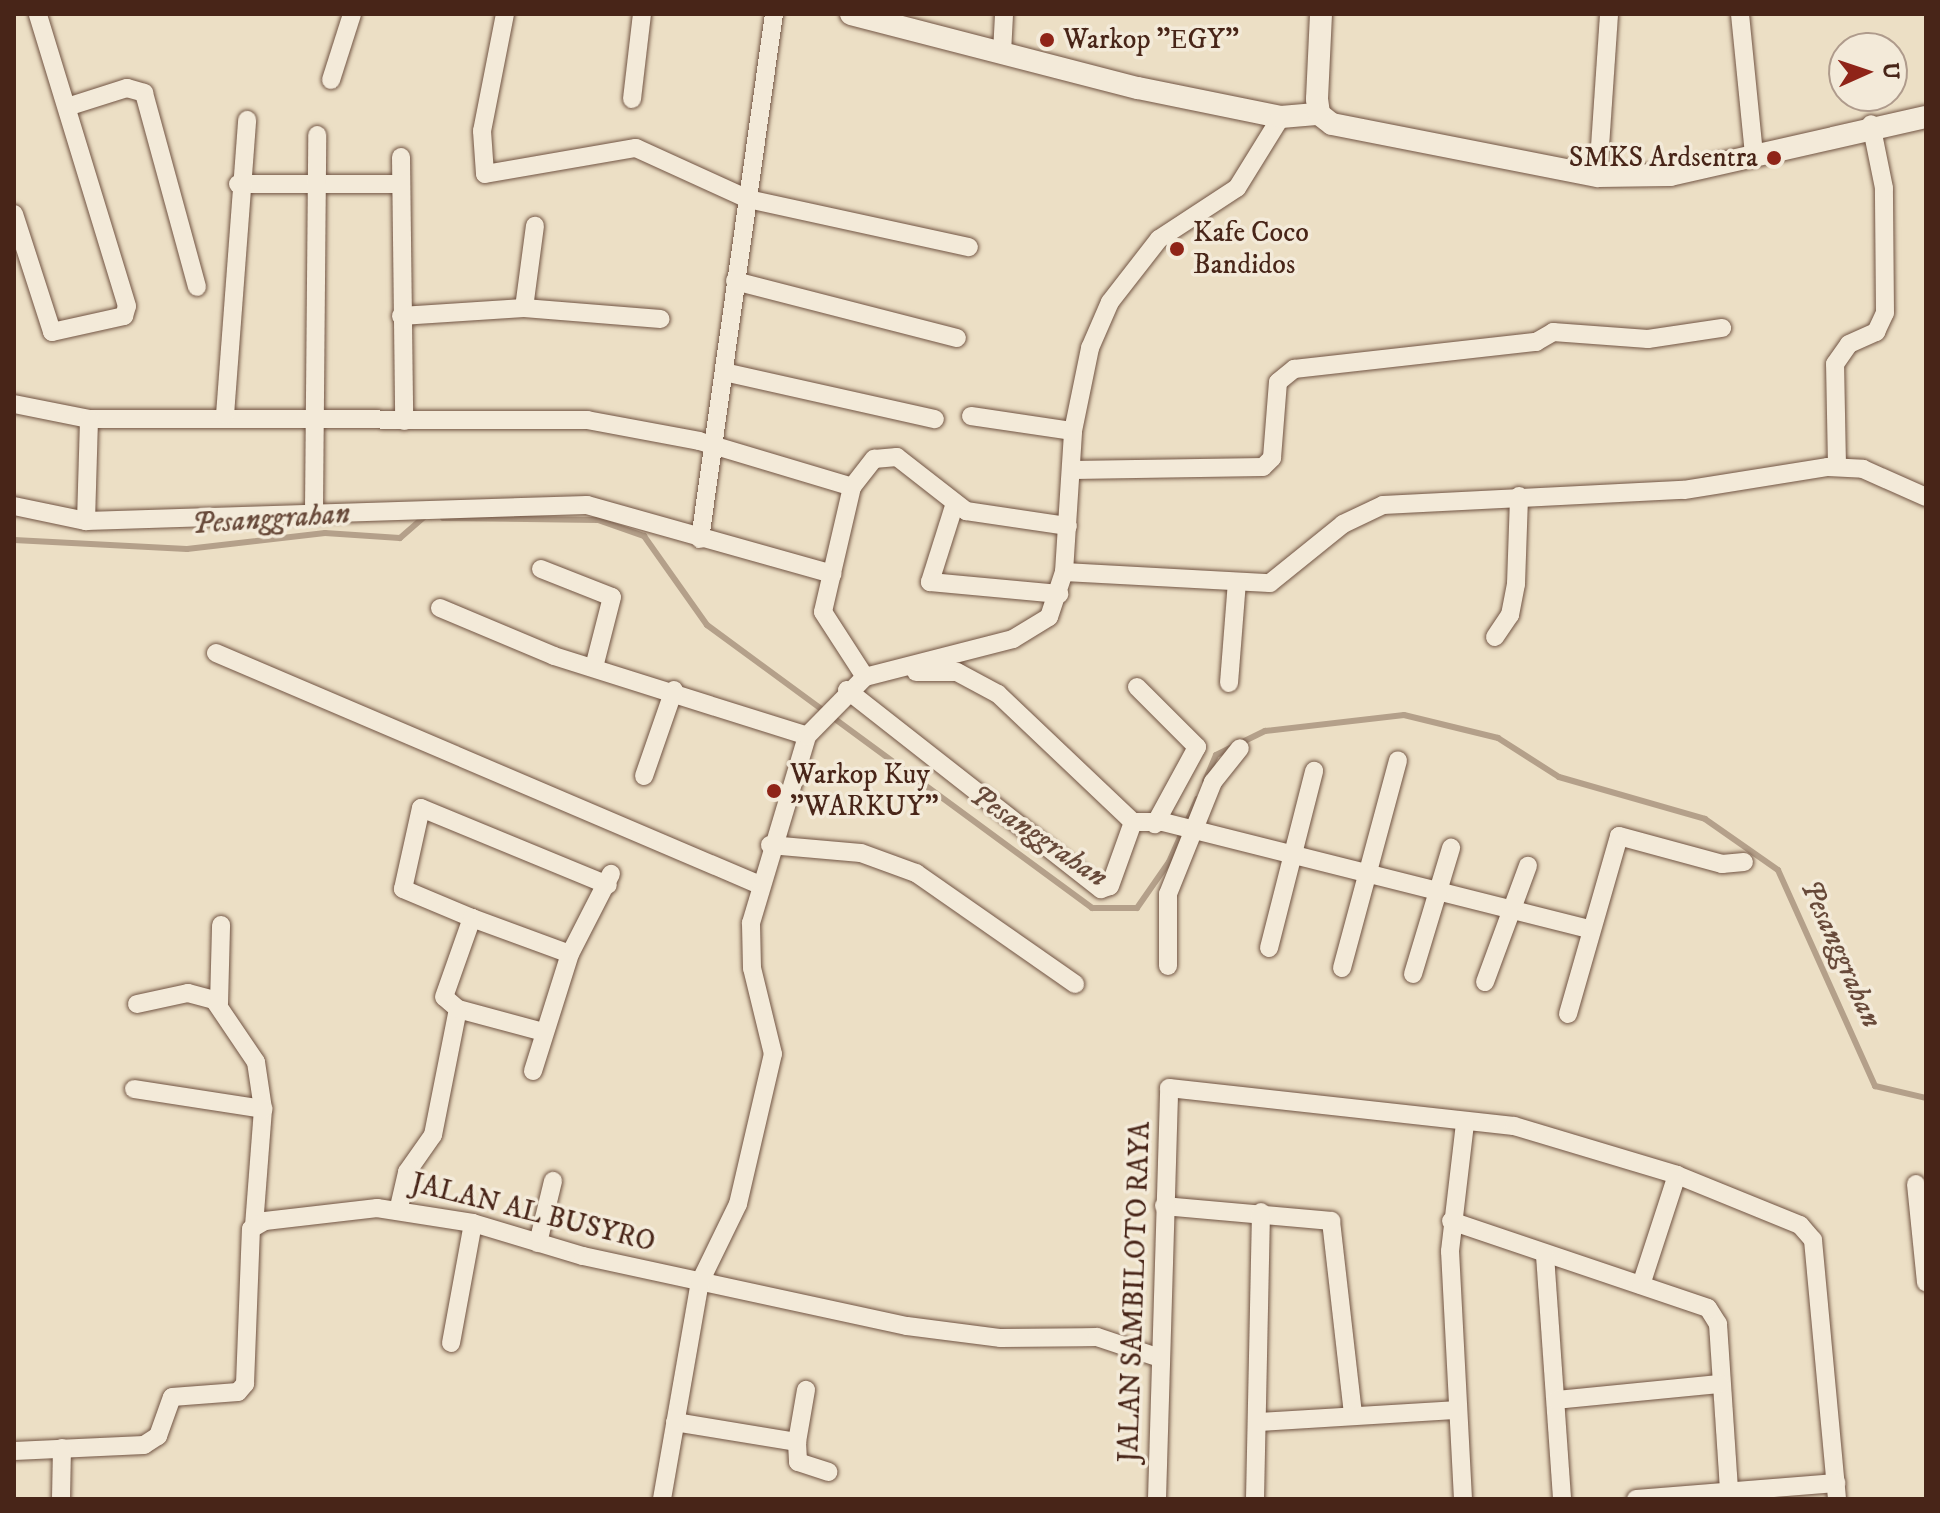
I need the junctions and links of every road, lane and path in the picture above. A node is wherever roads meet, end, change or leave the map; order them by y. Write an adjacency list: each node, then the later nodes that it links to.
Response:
1 (38, 14): 14 (street)
2 (352, 14): 12 (street)
3 (505, 14): 27 (street)
4 (642, 14): 13 (street)
5 (774, 14): 27 (street)
6 (851, 14): 11 (street)
7 (1004, 14): 11 (street)
8 (1321, 14): 15 (street)
9 (1609, 14): 23 (street)
10 (1740, 14): 21 (street)
11 (1002, 53): 16 (street)
12 (331, 80)
13 (632, 99)
14 (67, 107): 31 (street); 34 (street)
15 (1319, 114): 16 (street); 23 (street)
16 (1281, 117): 48 (street)
17 (1926, 117): 19 (street)
18 (247, 120): 24 (street)
19 (1871, 124): 21 (street); 50 (street)
20 (317, 135): 25 (street)
21 (1754, 154): 23 (street)
22 (401, 157): 26 (street)
23 (1598, 176)
24 (238, 184): 25 (street); 42 (street)
25 (314, 184): 26 (street); 47 (street)
26 (401, 184): 36 (street)
27 (748, 196): 30 (street); 32 (street)
28 (14, 214): 31 (street)
29 (535, 226): 35 (street)
30 (969, 247)
31 (33, 281): 33 (street)
32 (735, 281): 39 (street); 40 (street)
33 (14, 286)
34 (197, 287)
35 (524, 308): 36 (street); 37 (street)
36 (401, 316): 46 (street)
37 (661, 319)
38 (1722, 328): 51 (street)
39 (957, 338)
40 (724, 372): 45 (street); 49 (street)
41 (14, 404): 44 (street)
42 (225, 415): 44 (street); 47 (street)
43 (971, 416): 48 (street)
44 (89, 419): 58 (street)
45 (935, 419)
46 (404, 421): 47 (street); 49 (street)
47 (316, 423): 57 (street)
48 (1073, 431): 51 (street)
49 (714, 447): 52 (street); 60 (street)
50 (1837, 466): 53 (street); 54 (street)
51 (1073, 470): 59 (street)
52 (852, 487): 55 (street); 63 (street)
53 (1519, 496): 64 (street); 67 (street)
54 (1926, 497)
55 (955, 503): 59 (street); 65 (street)
56 (14, 506): 58 (street)
57 (314, 511): 58 (street); 60 (street)
58 (86, 521)
59 (1068, 526): 62 (street)
60 (700, 539): 63 (street)
61 (541, 569): 69 (street)
62 (1064, 572): 64 (street); 65 (street)
63 (832, 574): 70 (street)
64 (1237, 582): 71 (street)
65 (1059, 594): 70 (street)
66 (440, 608): 69 (street)
67 (1495, 637)
68 (216, 653): 89 (street)
69 (594, 667): 73 (street)
70 (865, 677): 74 (street)
71 (1229, 683)
72 (1137, 687): 81 (street)
73 (674, 690): 75 (street); 79 (street)
74 (846, 697): 75 (street); 80 (street); 80 (street)
75 (812, 730): 83 (street)
76 (1240, 748): 82 (street)
77 (1398, 760): 88 (street)
78 (1314, 771): 85 (street)
79 (644, 776)
80 (1133, 822): 81 (street)
81 (1159, 823): 82 (street)
82 (1191, 830): 85 (street); 97 (street)
83 (770, 845): 89 (street); 101 (street)
84 (1451, 848): 90 (street)
85 (1293, 857): 88 (street); 95 (street)
86 (1744, 862): 94 (street)
87 (1528, 866): 91 (street)
88 (1369, 875): 90 (street); 98 (street)
89 (760, 885): 122 (street)
90 (1439, 893): 91 (street); 99 (street)
91 (1514, 911): 94 (street); 100 (street)
92 (472, 918): 96 (street); 96 (street); 104 (street)
93 (221, 925): 103 (street)
94 (1589, 929): 105 (street)
95 (1269, 948)
96 (570, 954): 106 (street)
97 (1168, 966)
98 (1342, 968)
99 (1413, 974)
100 (1485, 982)
101 (1075, 984)
102 (137, 1004): 103 (street)
103 (219, 1004): 109 (street)
104 (458, 1009): 106 (street); 115 (street)
105 (1568, 1014)
106 (543, 1032): 107 (street)
107 (533, 1071)
108 (134, 1089): 109 (street)
109 (263, 1109): 119 (street)
110 (1465, 1123): 111 (street); 114 (street, JALAN SAMBILOTO RAYA); 117 (street)
111 (1677, 1175): 124 (street); 139 (street)
112 (553, 1181): 120 (street)
113 (1916, 1184): 123 (street)
114 (1164, 1206): 116 (street); 126 (street, JALAN SAMBILOTO RAYA)
115 (399, 1207): 118 (street, JALAN AL BUSYRO); 119 (street, JALAN AL BUSYRO)
116 (1261, 1212): 131 (street); 133 (street)
117 (1451, 1221): 121 (street); 130 (street)
118 (473, 1223): 120 (street, JALAN AL BUSYRO); 125 (street)
119 (254, 1226): 135 (street)
120 (538, 1243): 122 (street, JALAN AL BUSYRO)
121 (1545, 1255): 124 (street); 129 (street)
122 (700, 1282): 126 (street, JALAN AL BUSYRO); 132 (street)
123 (1926, 1282)
124 (1641, 1285): 127 (street)
125 (451, 1343)
126 (1160, 1358): 142 (street, JALAN SAMBILOTO RAYA)
127 (1720, 1384): 129 (street); 138 (street)
128 (806, 1390): 134 (street)
129 (1556, 1400): 145 (street)
130 (1458, 1410): 131 (street); 144 (street)
131 (1353, 1415): 133 (street)
132 (675, 1422): 134 (street); 141 (street)
133 (1260, 1422): 143 (street)
134 (797, 1442): 137 (street)
135 (62, 1448): 136 (street); 140 (street)
136 (14, 1451)
137 (828, 1472)
138 (1729, 1489): 139 (street); 146 (street)
139 (1836, 1491)
140 (61, 1499)
141 (662, 1499)
142 (1157, 1499)
143 (1255, 1499)
144 (1463, 1499)
145 (1562, 1499)
146 (1636, 1499)

